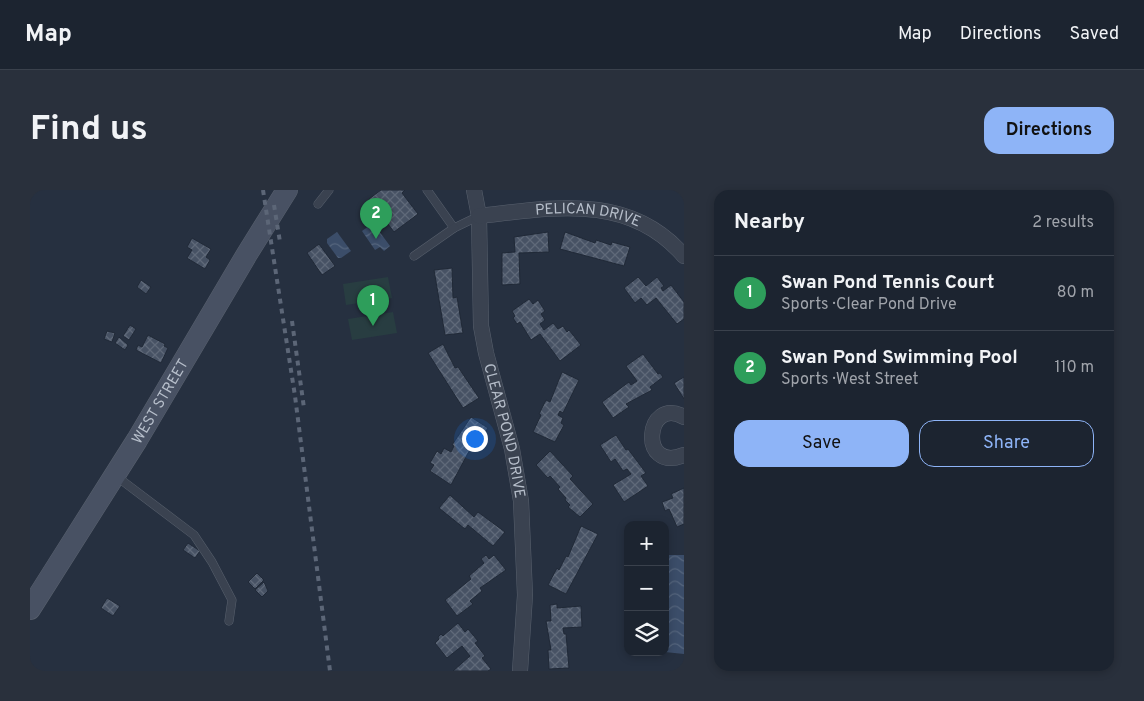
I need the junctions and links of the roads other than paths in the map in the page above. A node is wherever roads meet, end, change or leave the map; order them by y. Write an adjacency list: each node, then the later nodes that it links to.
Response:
1 (287, 190): 12 (street, WEST STREET)
2 (329, 190): 5 (lane)
3 (427, 190): 7 (lane)
4 (474, 190): 6 (street, CLEAR POND DRIVE)
5 (318, 204)
6 (479, 216): 7 (lane); 9 (street, PELICAN DRIVE); 15 (street, CLEAR POND DRIVE)
7 (454, 228): 8 (lane)
8 (414, 256)
9 (684, 256)
10 (684, 417): 11 (street)
11 (684, 455)
12 (115, 474): 13 (street, WEST STREET); 14 (lane)
13 (30, 610)
14 (229, 621)
15 (520, 671)

